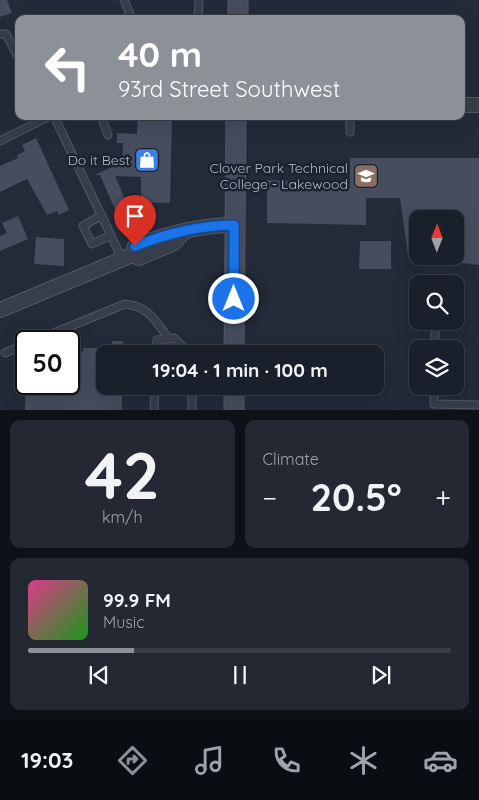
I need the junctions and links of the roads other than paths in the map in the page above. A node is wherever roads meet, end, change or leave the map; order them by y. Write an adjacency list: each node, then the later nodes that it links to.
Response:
1 (124, 0): 4 (lane)
2 (199, 0): 5 (lane)
3 (238, 0): 6 (main road)
4 (130, 15)
5 (198, 15)
6 (238, 15)
7 (0, 34): 8 (lane)
8 (15, 51)
9 (465, 105): 10 (street)
10 (479, 105)
11 (42, 120): 18 (lane)
12 (56, 120): 19 (lane)
13 (102, 120): 17 (lane)
14 (236, 120): 20 (main road)
15 (350, 120): 16 (lane)
16 (350, 132)
17 (108, 135)
18 (0, 141)
19 (102, 215): 21 (lane); 21 (lane)
20 (234, 225): 22 (street); 28 (main road)
21 (112, 235): 22 (lane)
22 (127, 257): 23 (street)
23 (0, 310)
24 (61, 330): 25 (lane)
25 (169, 339): 26 (lane); 27 (lane)
26 (157, 345)
27 (181, 345)
28 (234, 345)
29 (15, 349): 30 (lane)
30 (5, 353)
31 (155, 395): 36 (lane)
32 (192, 395): 37 (lane)
33 (234, 395): 38 (main road)
34 (434, 395): 35 (lane)
35 (479, 405)
36 (154, 410)
37 (192, 410)
38 (234, 410)

